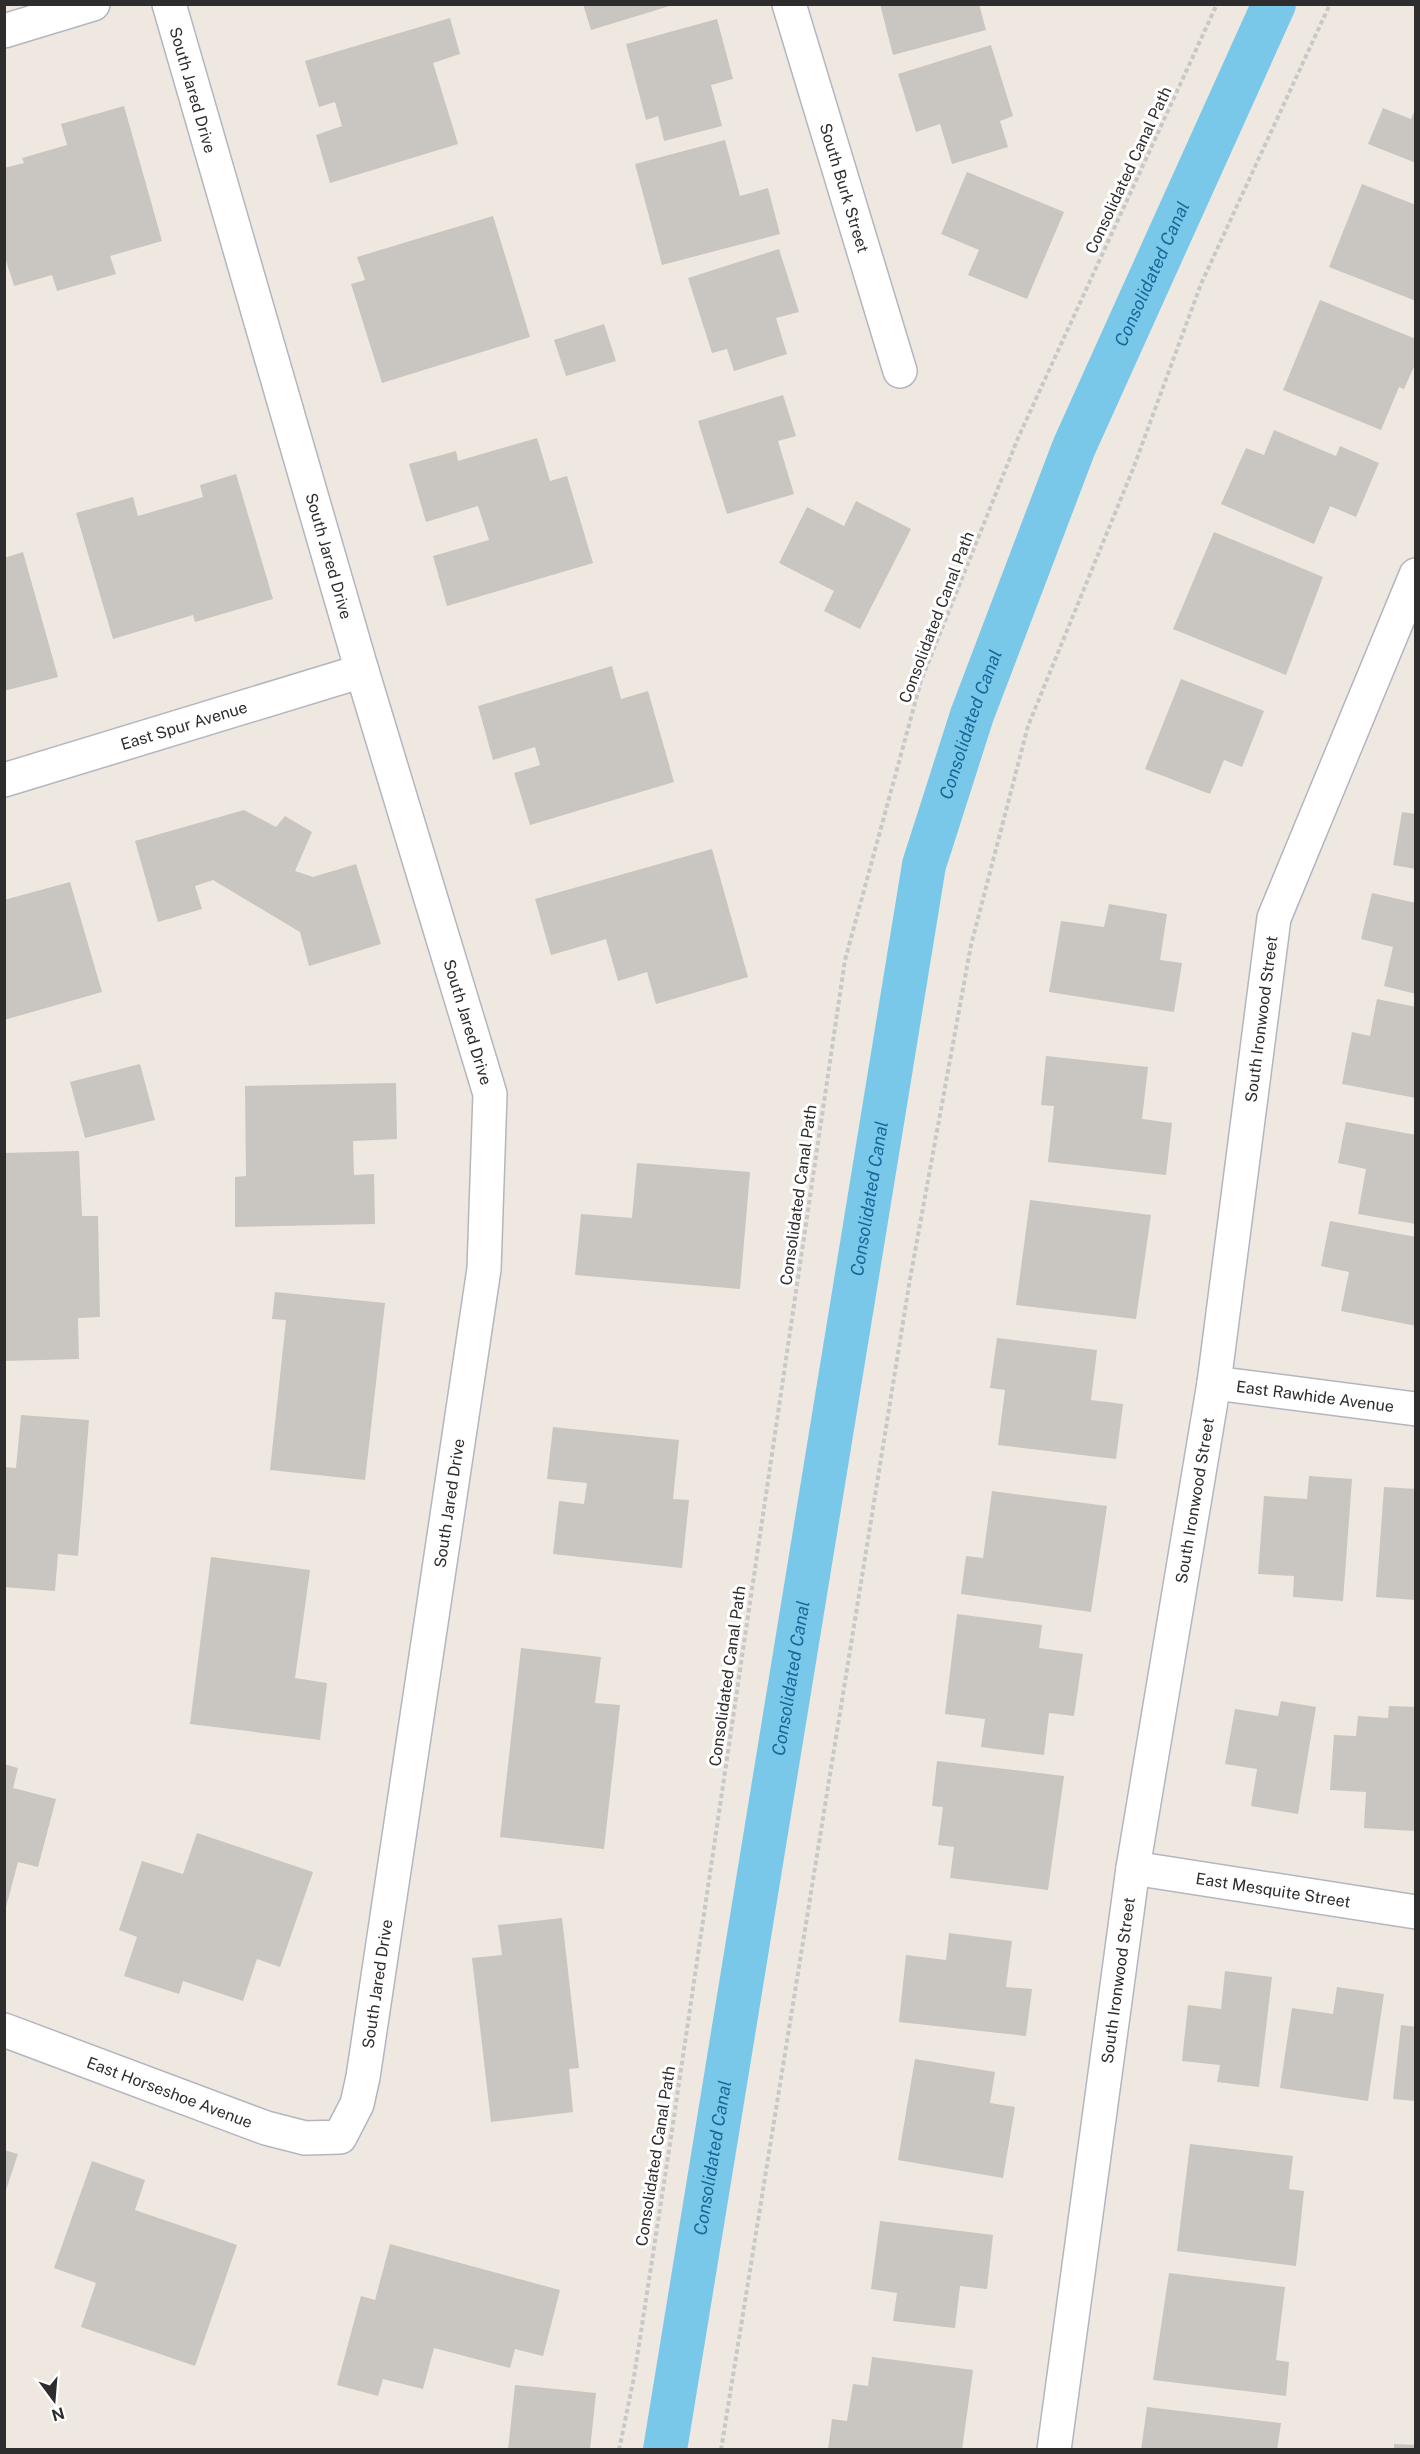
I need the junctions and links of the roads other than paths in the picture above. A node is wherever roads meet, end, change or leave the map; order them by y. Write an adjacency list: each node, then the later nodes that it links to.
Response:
1 (93, 4): 4 (street)
2 (169, 4): 7 (street, South Jared Drive)
3 (789, 4): 5 (street, South Burk Street)
4 (4, 31)
5 (900, 371)
6 (1416, 575): 9 (street, South Ironwood Street)
7 (362, 671): 8 (street, East Spur Avenue); 14 (street, South Jared Drive)
8 (4, 780)
9 (1214, 1383): 10 (street, East Rawhide Avenue); 11 (street, South Ironwood Street)
10 (1416, 1409)
11 (1133, 1868): 12 (street, East Mesquite Street); 15 (street, South Ironwood Street)
12 (1416, 1912)
13 (4, 2030): 14 (street, East Horseshoe Avenue)
14 (340, 2138)
15 (1054, 2450)

